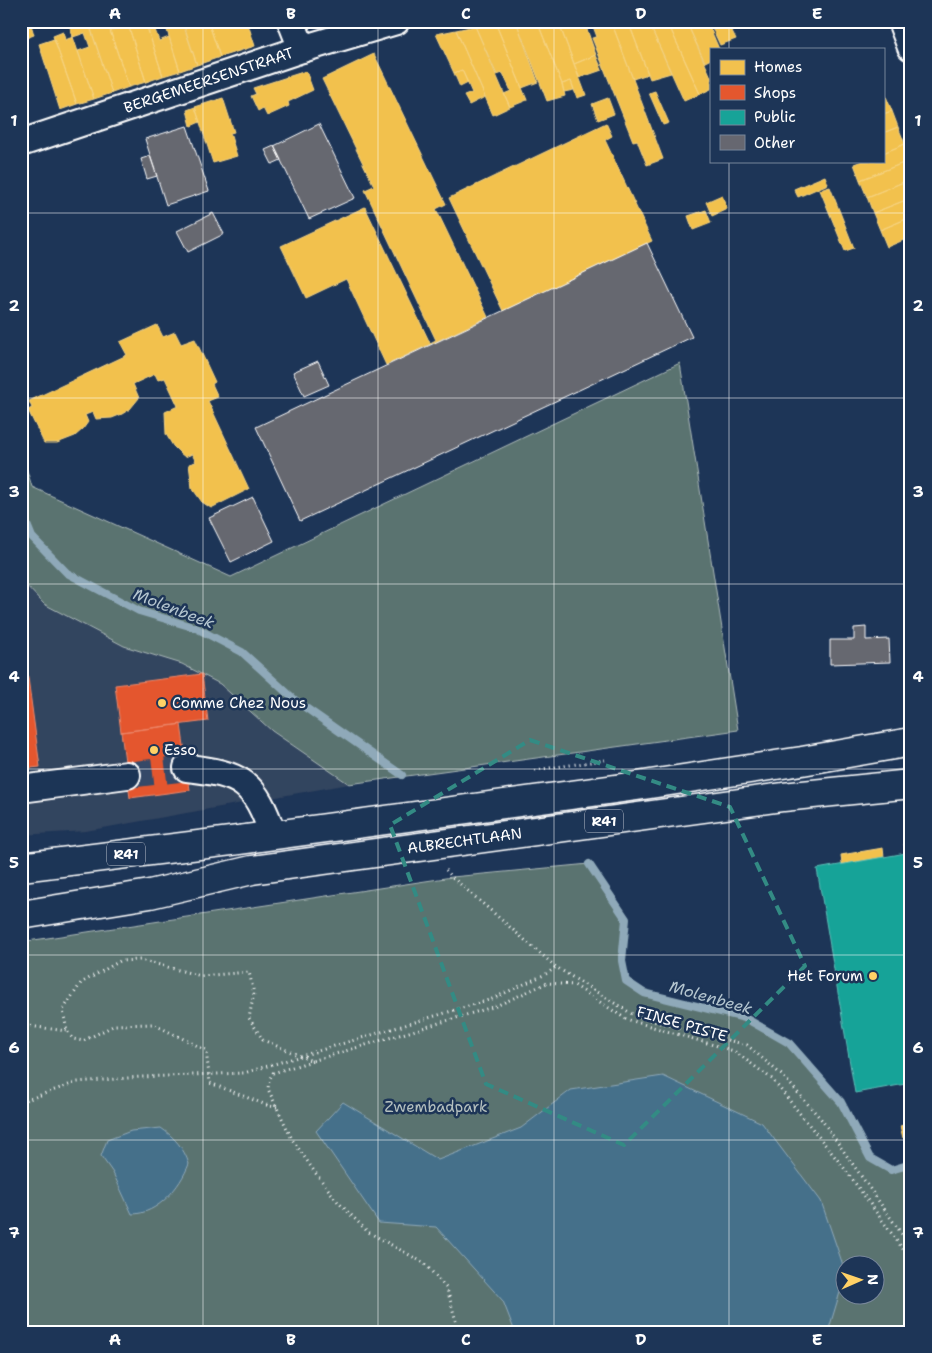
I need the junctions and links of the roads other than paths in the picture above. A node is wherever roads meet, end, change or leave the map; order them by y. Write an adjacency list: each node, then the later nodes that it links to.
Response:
1 (292, 21): 5 (street)
2 (396, 21): 5 (street, BERGEMEERSENSTRAAT)
3 (901, 21): 4 (street)
4 (911, 47)
5 (302, 49): 6 (street, BERGEMEERSENSTRAAT)
6 (21, 143)
7 (911, 742): 12 (main road, ALBRECHTLAAN / R41)
8 (187, 768): 12 (street)
9 (127, 775): 11 (street)
10 (911, 784): 14 (main road, ALBRECHTLAAN / R41)
11 (21, 790)
12 (273, 835): 13 (main road, ALBRECHTLAAN / R41)
13 (21, 867)
14 (21, 915)

